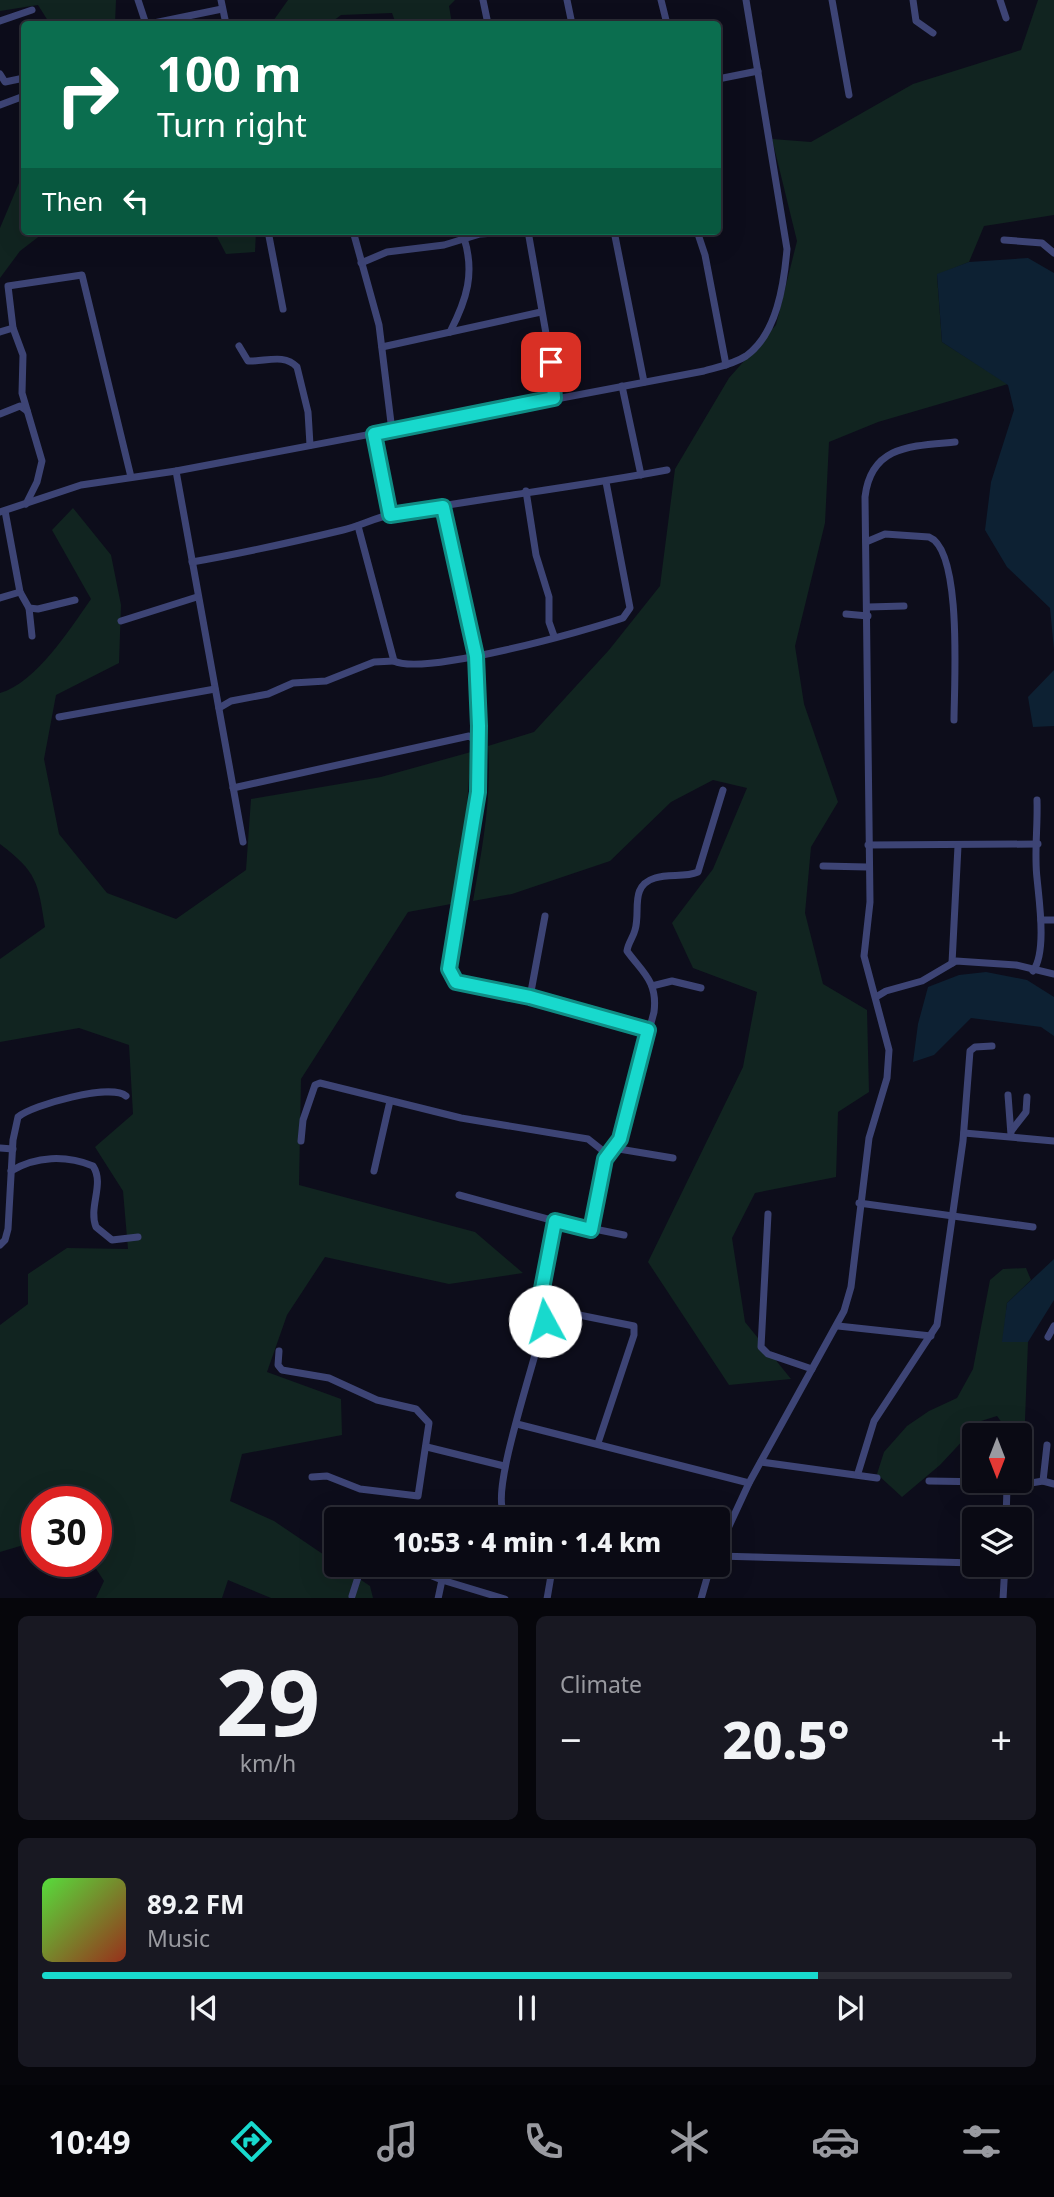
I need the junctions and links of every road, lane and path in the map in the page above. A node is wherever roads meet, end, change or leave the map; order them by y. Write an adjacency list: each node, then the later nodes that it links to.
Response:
1 (138, 0): 14 (street)
2 (221, 0): 10 (street)
3 (483, 0): 17 (street)
4 (567, 0): 18 (street)
5 (661, 0): 19 (street)
6 (746, 0): 21 (street)
7 (832, 0): 25 (street)
8 (913, 0): 20 (street)
9 (1000, 0): 12 (street)
10 (222, 9): 15 (street); 16 (street)
11 (32, 10): 13 (street)
12 (1006, 18)
13 (0, 21)
14 (146, 21)
15 (162, 21)
16 (225, 21)
17 (487, 21)
18 (571, 21)
19 (666, 21)
20 (933, 33)
21 (758, 71): 23 (street); 45 (street)
22 (0, 74): 24 (street)
23 (721, 78)
24 (21, 79)
25 (849, 96)
26 (21, 97): 27 (street)
27 (0, 105)
28 (269, 235): 38 (street)
29 (354, 235): 37 (street)
30 (491, 235): 34 (street)
31 (529, 235): 39 (street)
32 (615, 235): 46 (street)
33 (698, 235): 45 (street)
34 (464, 238): 37 (street); 42 (street)
35 (1004, 240): 36 (street)
36 (1054, 253)
37 (361, 264): 44 (street)
38 (283, 309)
39 (541, 312): 42 (street); 48 (street)
40 (13, 328): 41 (street); 49 (street); 58 (street)
41 (0, 332)
42 (450, 332): 44 (street)
43 (239, 346): 54 (street)
44 (382, 347): 51 (street)
45 (726, 365): 46 (street)
46 (644, 382): 47 (street)
47 (622, 386): 48 (street); 57 (street)
48 (554, 398): 51 (street)
49 (28, 411): 50 (street); 61 (street)
50 (0, 414)
51 (392, 431): 52 (street)
52 (374, 434): 54 (street); 64 (street)
53 (955, 442): 66 (street)
54 (310, 445): 56 (street)
55 (667, 470): 57 (street)
56 (176, 471): 58 (street); 67 (street)
57 (641, 475): 59 (street)
58 (131, 477): 61 (street)
59 (606, 482): 60 (street); 79 (street)
60 (526, 491): 62 (street); 79 (street)
61 (26, 505): 63 (street)
62 (443, 507): 64 (street); 80 (street)
63 (3, 511): 68 (street)
64 (390, 515): 65 (street)
65 (358, 526): 67 (street); 81 (street)
66 (866, 542): 73 (street); 85 (street)
67 (192, 562): 69 (street)
68 (20, 592): 70 (street); 74 (street)
69 (197, 597): 77 (street); 82 (street)
70 (0, 598)
71 (75, 600): 74 (street)
72 (904, 606): 73 (street)
73 (868, 607): 76 (street)
74 (29, 608): 78 (street)
75 (846, 614): 76 (street)
76 (868, 616): 92 (street)
77 (121, 621)
78 (32, 636)
79 (554, 636): 80 (street)
80 (476, 656): 81 (street); 86 (street)
81 (394, 661): 83 (street)
82 (215, 689): 83 (street); 84 (street)
83 (219, 708): 87 (street)
84 (59, 718)
85 (954, 720)
86 (479, 743): 87 (street); 104 (street)
87 (233, 788): 90 (street)
88 (723, 790): 102 (street)
89 (1037, 800): 91 (street)
90 (243, 842)
91 (1038, 844): 93 (street); 97 (street)
92 (868, 845): 93 (street); 95 (street)
93 (958, 846): 99 (street)
94 (823, 866): 95 (street)
95 (867, 867): 105 (street)
96 (545, 916): 104 (street)
97 (1041, 920): 98 (street); 100 (street)
98 (1054, 920)
99 (952, 962): 100 (street); 105 (street)
100 (1033, 971): 101 (street)
101 (1054, 974)
102 (652, 986): 103 (street); 106 (street)
103 (701, 988)
104 (530, 997): 106 (street)
105 (876, 997): 124 (street)
106 (648, 1030): 116 (street)
107 (992, 1046): 113 (street)
108 (1008, 1095): 112 (street)
109 (126, 1096): 118 (street)
110 (1027, 1097): 112 (street)
111 (390, 1101): 114 (street); 119 (street); 122 (street)
112 (1011, 1132): 113 (street); 115 (street)
113 (964, 1133): 126 (street)
114 (301, 1141)
115 (1054, 1141)
116 (613, 1147): 119 (street); 120 (street)
117 (0, 1148): 118 (street)
118 (13, 1149): 121 (street)
119 (607, 1154): 129 (street)
120 (673, 1158)
121 (11, 1171): 131 (street); 132 (street)
122 (374, 1171)
123 (459, 1195): 127 (street)
124 (859, 1203): 126 (street); 134 (street)
125 (768, 1214): 139 (street)
126 (951, 1216): 128 (street); 136 (street)
127 (555, 1221): 129 (street); 133 (street)
128 (1032, 1227)
129 (591, 1230): 130 (street)
130 (624, 1235)
131 (138, 1237)
132 (0, 1245)
133 (547, 1313): 140 (street); 141 (street)
134 (838, 1326): 136 (street); 139 (street)
135 (1054, 1326): 137 (street)
136 (930, 1336): 146 (street)
137 (1048, 1337)
138 (279, 1351): 143 (street)
139 (812, 1369): 144 (street)
140 (517, 1424): 141 (street); 145 (street)
141 (598, 1443): 152 (street)
142 (1047, 1445): 150 (street)
143 (427, 1447): 145 (street); 147 (street)
144 (761, 1462): 146 (street); 152 (street)
145 (504, 1466): 155 (street)
146 (858, 1473): 148 (street)
147 (312, 1477)
148 (877, 1478)
149 (929, 1481): 151 (street)
150 (1043, 1481): 153 (street); 154 (street)
151 (962, 1482)
152 (749, 1483): 156 (street)
153 (1032, 1483)
154 (1054, 1483)
155 (502, 1507)
156 (730, 1524)
157 (730, 1556): 158 (street)
158 (962, 1563)
159 (358, 1577): 165 (street)
160 (435, 1577): 164 (street)
161 (551, 1577): 168 (street)
162 (707, 1577): 169 (street)
163 (1004, 1577): 170 (street)
164 (442, 1580): 166 (street); 167 (street)
165 (352, 1596)
166 (438, 1598)
167 (505, 1598)
168 (547, 1598)
169 (701, 1598)
170 (1003, 1598)

